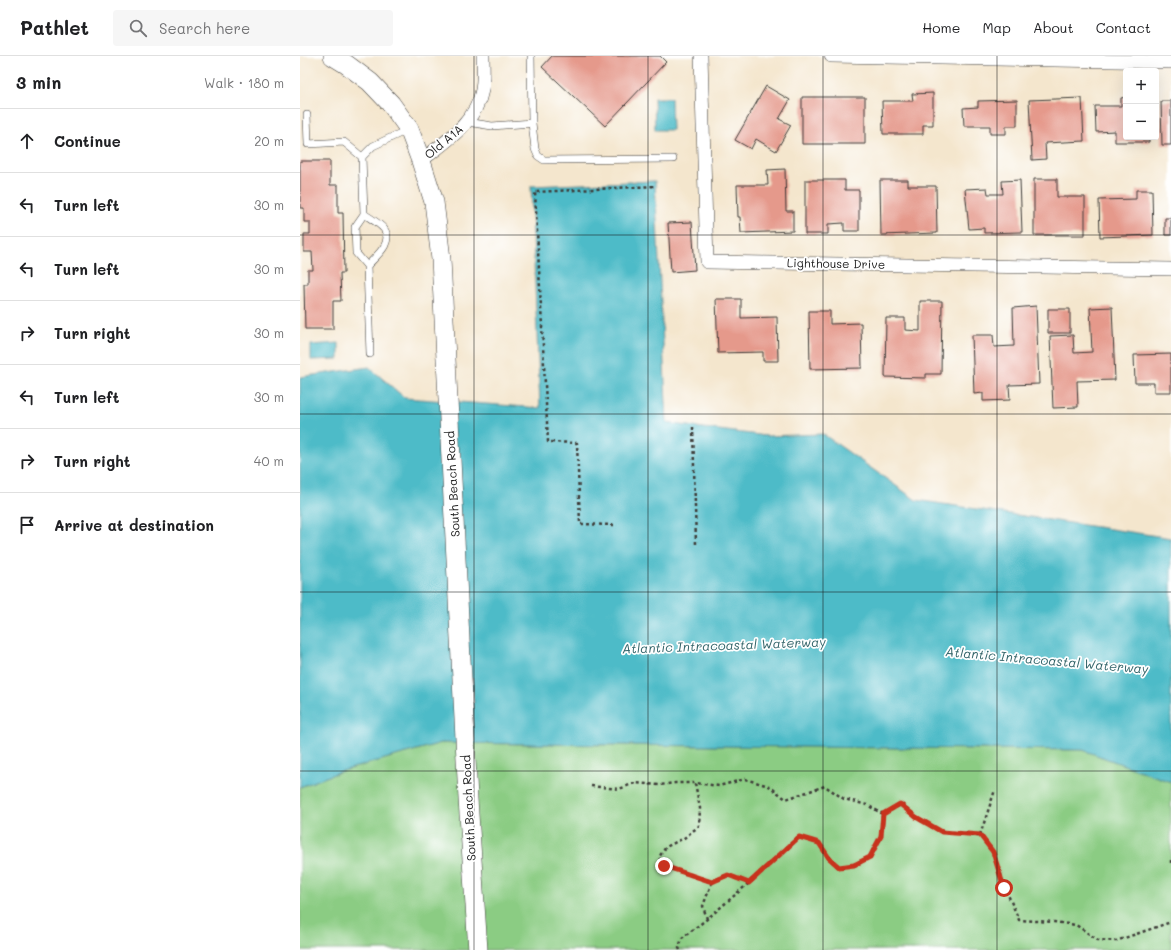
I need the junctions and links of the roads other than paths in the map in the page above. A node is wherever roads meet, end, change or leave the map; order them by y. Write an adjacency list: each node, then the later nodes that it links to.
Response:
1 (483, 56): 8 (street, Old A1A)
2 (531, 56): 9 (lane)
3 (701, 56): 16 (street, Lighthouse Drive)
4 (831, 56): 6 (street)
5 (337, 57): 10 (street, South Beach Road)
6 (1171, 62)
7 (306, 115): 11 (lane)
8 (468, 122): 9 (lane); 13 (street, Old A1A)
9 (532, 123): 12 (lane)
10 (409, 129): 11 (lane); 13 (street, South Beach Road)
11 (362, 157): 14 (lane)
12 (673, 159)
13 (421, 161): 18 (street, South Beach Road)
14 (364, 214): 15 (lane); 15 (lane)
15 (367, 266): 17 (lane)
16 (1171, 269)
17 (370, 354)
18 (478, 950)

